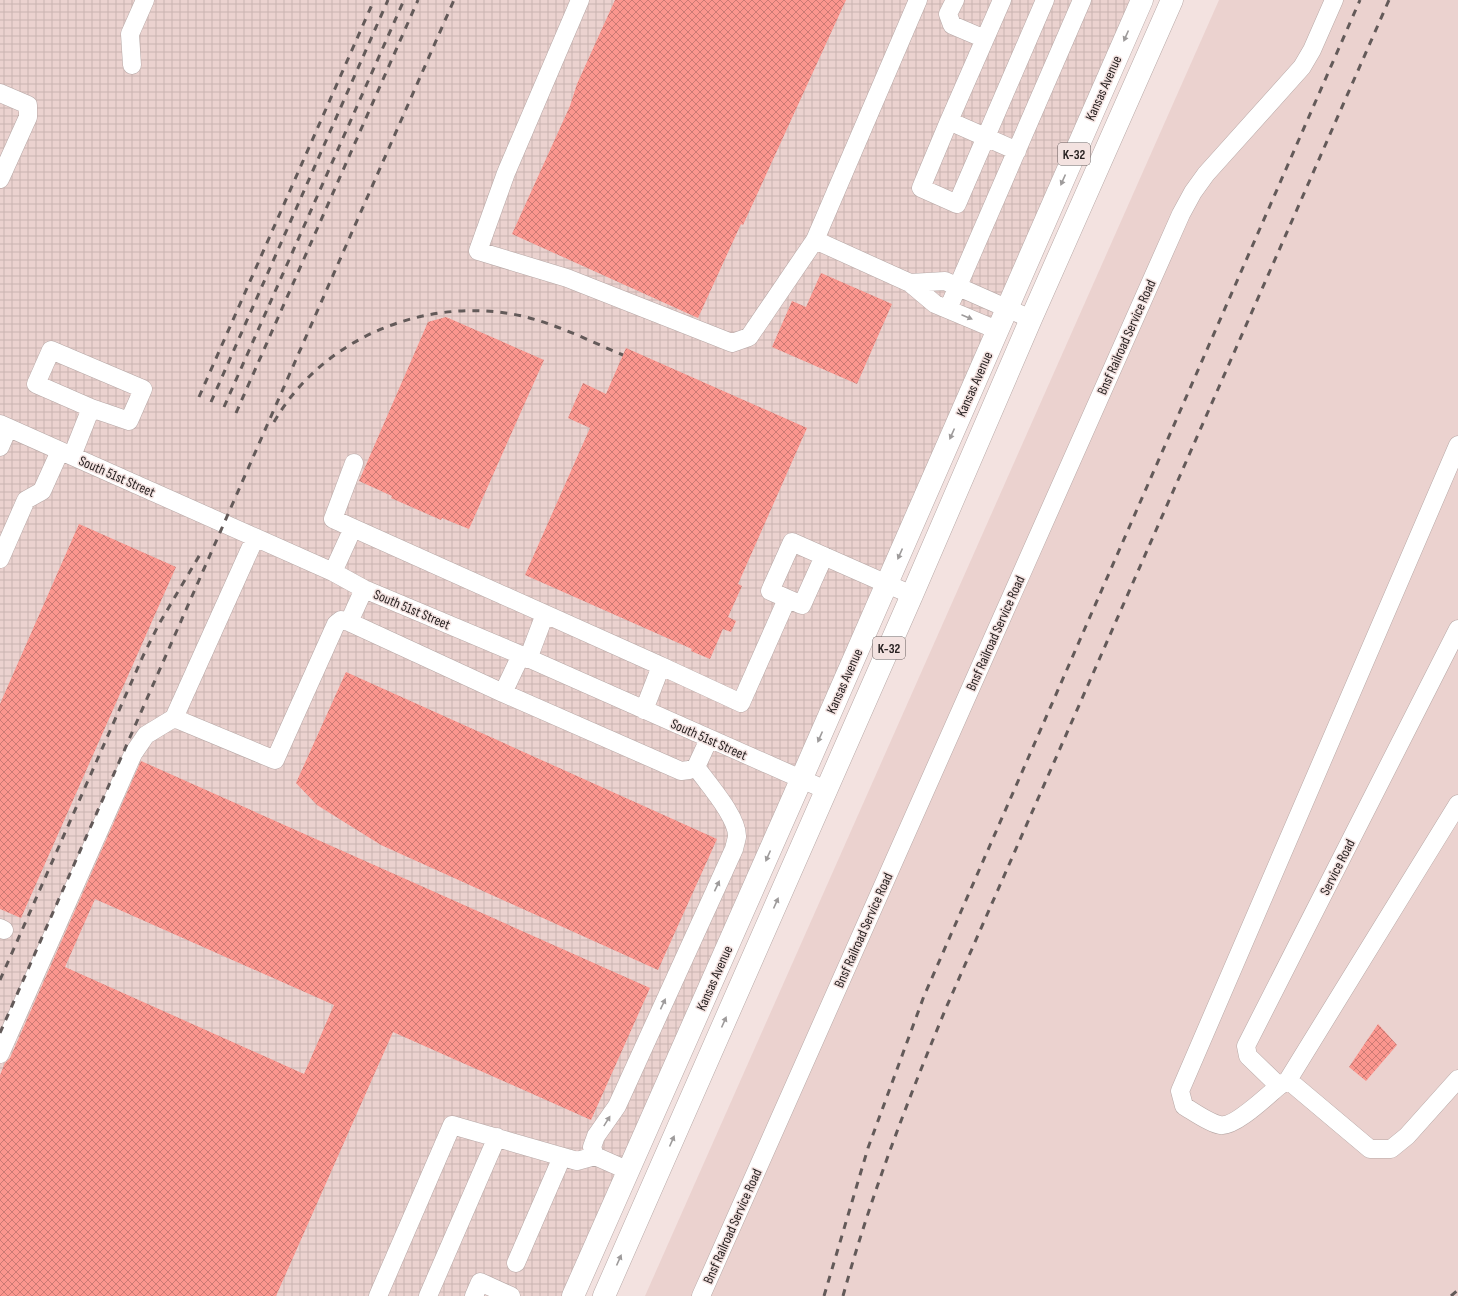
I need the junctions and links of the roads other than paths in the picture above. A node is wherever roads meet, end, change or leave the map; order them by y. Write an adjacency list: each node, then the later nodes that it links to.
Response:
1 (145, 0): 12 (street)
2 (580, 0): 18 (street)
3 (918, 0): 18 (street)
4 (955, 0): 11 (street)
5 (1002, 0): 11 (street)
6 (1046, 0): 15 (street)
7 (1082, 0): 16 (street)
8 (1142, 0): 21 (main road, Kansas Avenue / K-32, one-way to 21)
9 (1172, 0): 23 (main road, Kansas Avenue / K-32)
10 (1334, 0): 67 (street, Bnsf Railroad Service Road)
11 (985, 39): 14 (street)
12 (132, 65)
13 (0, 93): 17 (street)
14 (949, 121): 15 (street); 15 (street)
15 (986, 137): 16 (street)
16 (1017, 151): 20 (street)
17 (0, 179)
18 (815, 240): 19 (street)
19 (910, 283): 20 (street); 22 (street)
20 (957, 287): 21 (street); 22 (street)
21 (1006, 308): 23 (street); 24 (main road, Kansas Avenue / K-32)
22 (948, 309): 24 (street, one-way to 24)
23 (1031, 319): 38 (main road, Kansas Avenue / K-32)
24 (997, 330): 36 (main road, Kansas Avenue / K-32, one-way to 36)
25 (91, 408): 25 (street); 29 (street)
26 (4, 426): 28 (street); 29 (street, South 51st Street)
27 (1458, 445): 55 (street)
28 (0, 447)
29 (66, 454): 32 (street, South 51st Street); 34 (street)
30 (354, 463): 31 (street)
31 (353, 528): 35 (street); 40 (street)
32 (255, 538): 35 (street, South 51st Street); 47 (street)
33 (824, 556): 36 (street); 39 (street); 39 (street)
34 (0, 559)
35 (333, 572): 37 (street, South 51st Street)
36 (887, 584): 38 (street); 50 (main road, Kansas Avenue / K-32, one-way to 50)
37 (364, 589): 41 (street); 43 (street, South 51st Street)
38 (912, 595): 51 (main road, Kansas Avenue / K-32)
39 (787, 599): 44 (street)
40 (546, 614): 43 (street); 44 (street)
41 (350, 622): 45 (street); 47 (street)
42 (1458, 629): 55 (street, Service Road)
43 (524, 657): 45 (street); 46 (street, South 51st Street)
44 (662, 666): 46 (street)
45 (504, 693): 49 (street)
46 (644, 710): 48 (street, South 51st Street)
47 (174, 718): 53 (street)
48 (709, 739): 49 (street); 50 (street, South 51st Street)
49 (696, 767): 57 (street, one-way to 49)
50 (801, 780): 51 (street, South 51st Street); 59 (main road, Kansas Avenue / K-32, one-way to 59)
51 (826, 790): 66 (main road, Kansas Avenue / K-32, one-way to 51)
52 (1458, 804): 55 (street)
53 (0, 1054)
54 (1458, 1079): 55 (street, Service Road)
55 (1283, 1083)
56 (497, 1137): 58 (street); 61 (street); 62 (street)
57 (595, 1156): 58 (street); 59 (street)
58 (562, 1157): 60 (street)
59 (629, 1171): 65 (main road, Kansas Avenue / K-32)
60 (516, 1263)
61 (378, 1296)
62 (428, 1296)
63 (474, 1296): 64 (street)
64 (511, 1296)
65 (573, 1296)
66 (604, 1296)
67 (701, 1296)

